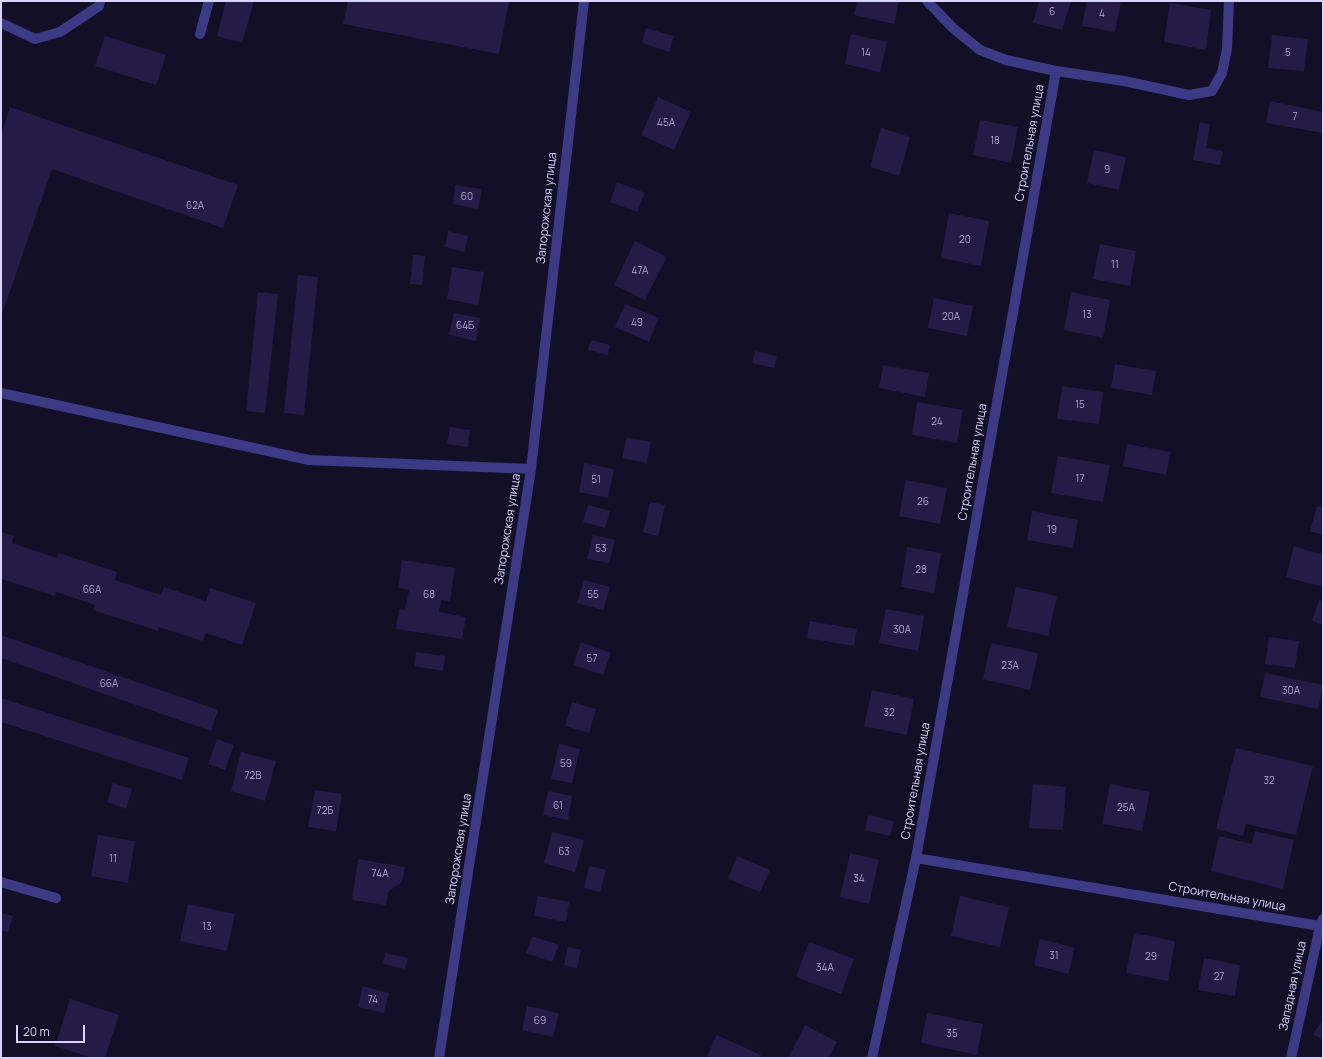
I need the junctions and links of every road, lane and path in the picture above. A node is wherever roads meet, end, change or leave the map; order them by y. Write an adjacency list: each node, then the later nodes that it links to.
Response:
1 (100, 1): 6 (street)
2 (209, 1): 7 (street)
3 (584, 1): 10 (street, Запорожская улица)
4 (927, 1): 8 (street)
5 (1229, 1): 8 (street)
6 (1, 23)
7 (200, 34)
8 (1056, 71): 11 (street, Строительная улица)
9 (1, 393): 10 (street)
10 (531, 469): 15 (street, Запорожская улица)
11 (916, 858): 14 (street, Строительная улица); 16 (street, Строительная улица)
12 (1, 882): 13 (street)
13 (56, 898)
14 (1321, 923): 17 (street, Западная улица)
15 (439, 1058)
16 (872, 1058)
17 (1291, 1058)

